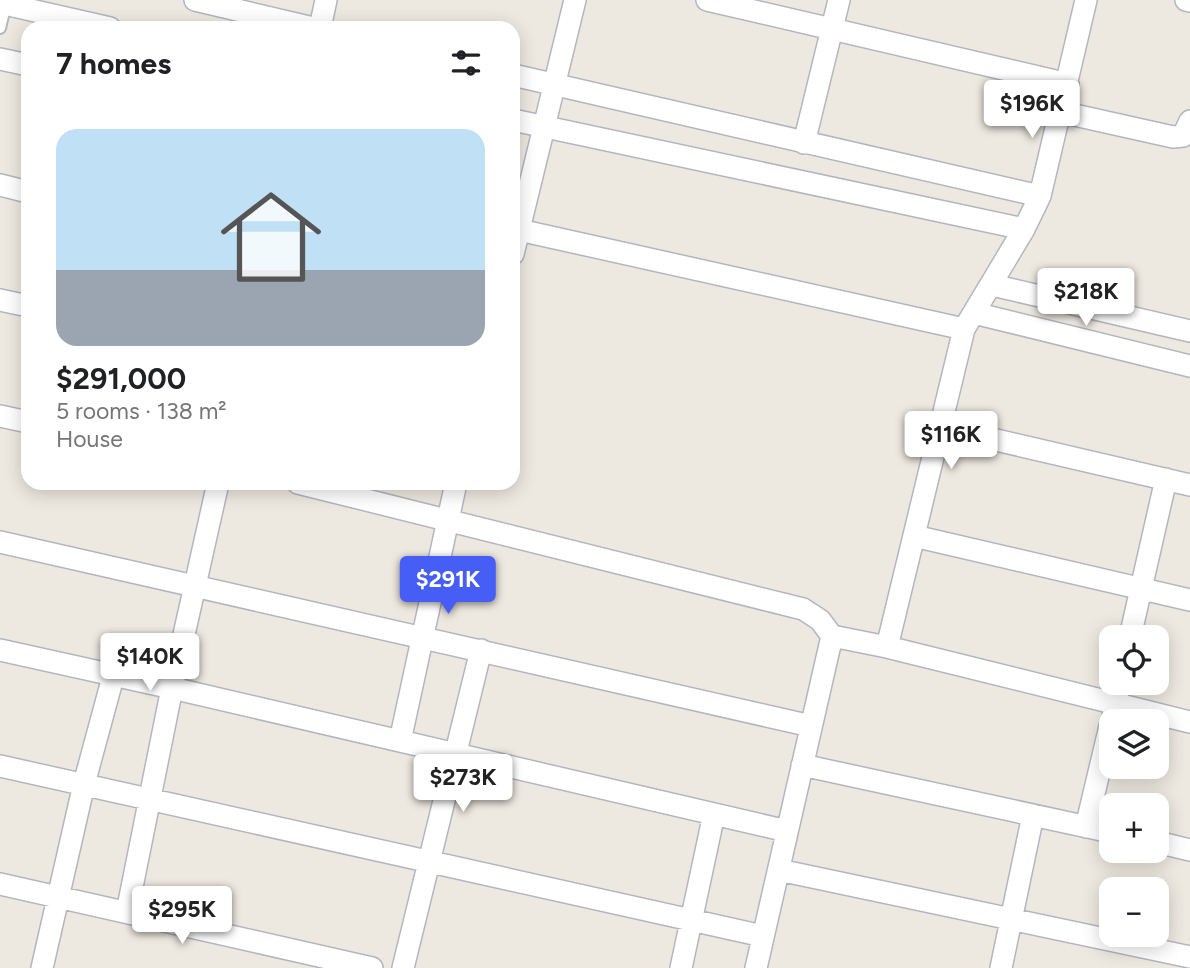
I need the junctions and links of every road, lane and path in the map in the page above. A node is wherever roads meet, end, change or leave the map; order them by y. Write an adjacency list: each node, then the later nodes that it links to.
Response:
1 (195, 0): 9 (street)
2 (326, 0): 10 (street)
3 (575, 0): 17 (street)
4 (707, 0): 12 (street)
5 (839, 0): 12 (street)
6 (1086, 0): 16 (street)
7 (4, 2): 8 (street); 11 (lane)
8 (81, 21)
9 (284, 21)
10 (322, 21)
11 (0, 28)
12 (832, 29): 16 (street); 22 (street)
13 (0, 58): 14 (street)
14 (21, 63)
15 (520, 77): 17 (street)
16 (1068, 84): 18 (street)
17 (555, 85): 21 (street); 22 (street)
18 (1061, 112): 19 (street); 26 (street)
19 (1190, 121)
20 (520, 122): 21 (street)
21 (544, 127): 23 (street); 28 (street)
22 (804, 143): 26 (street)
23 (522, 177): 27 (street)
24 (0, 185): 25 (street)
25 (21, 190)
26 (1040, 196): 28 (street)
27 (520, 212)
28 (1024, 229): 30 (street)
29 (520, 230): 33 (street)
30 (992, 285): 33 (street); 34 (street)
31 (0, 300): 32 (street)
32 (21, 304)
33 (969, 321): 35 (street); 38 (street)
34 (1190, 331)
35 (1190, 366)
36 (0, 416): 37 (street)
37 (21, 420)
38 (940, 427): 39 (street); 45 (street)
39 (1166, 479): 40 (street); 48 (street)
40 (1190, 485)
41 (216, 490): 47 (street)
42 (326, 490): 44 (street)
43 (454, 490): 44 (street)
44 (446, 521): 51 (street); 52 (street)
45 (914, 536): 48 (street); 53 (street)
46 (0, 542): 47 (street)
47 (196, 585): 52 (street); 57 (street)
48 (1141, 589): 49 (street); 50 (street)
49 (1190, 600)
50 (1133, 625)
51 (832, 636): 53 (street); 61 (street)
52 (422, 637): 55 (street); 62 (street)
53 (887, 647): 58 (street)
54 (0, 650): 56 (street)
55 (481, 650): 61 (street); 63 (street)
56 (113, 677): 57 (street); 67 (street)
57 (172, 688): 62 (street); 68 (street)
58 (1099, 712)
59 (1169, 720): 60 (street)
60 (1190, 722)
61 (811, 726): 64 (street)
62 (400, 741): 63 (street)
63 (456, 754): 69 (street); 76 (street)
64 (802, 765): 70 (street); 73 (street)
65 (0, 766): 67 (street)
66 (1099, 774): 71 (street)
67 (84, 785): 68 (street); 79 (street)
68 (150, 799): 76 (street); 80 (street)
69 (714, 814): 73 (street); 82 (street)
70 (1033, 815): 71 (street); 81 (street)
71 (1086, 827): 72 (street)
72 (1099, 830)
73 (788, 831): 77 (street)
74 (1169, 845): 75 (street)
75 (1190, 849)
76 (429, 862): 82 (street); 87 (street)
77 (779, 870): 81 (street); 83 (street)
78 (0, 884): 79 (street)
79 (58, 897): 80 (street); 85 (street)
80 (127, 912): 86 (street)
81 (1011, 919): 84 (street); 90 (street)
82 (691, 920): 83 (street); 88 (street)
83 (763, 936): 89 (street)
84 (1190, 957)
85 (43, 968)
86 (372, 968)
87 (402, 968)
88 (681, 968)
89 (756, 968)
90 (1001, 968)

